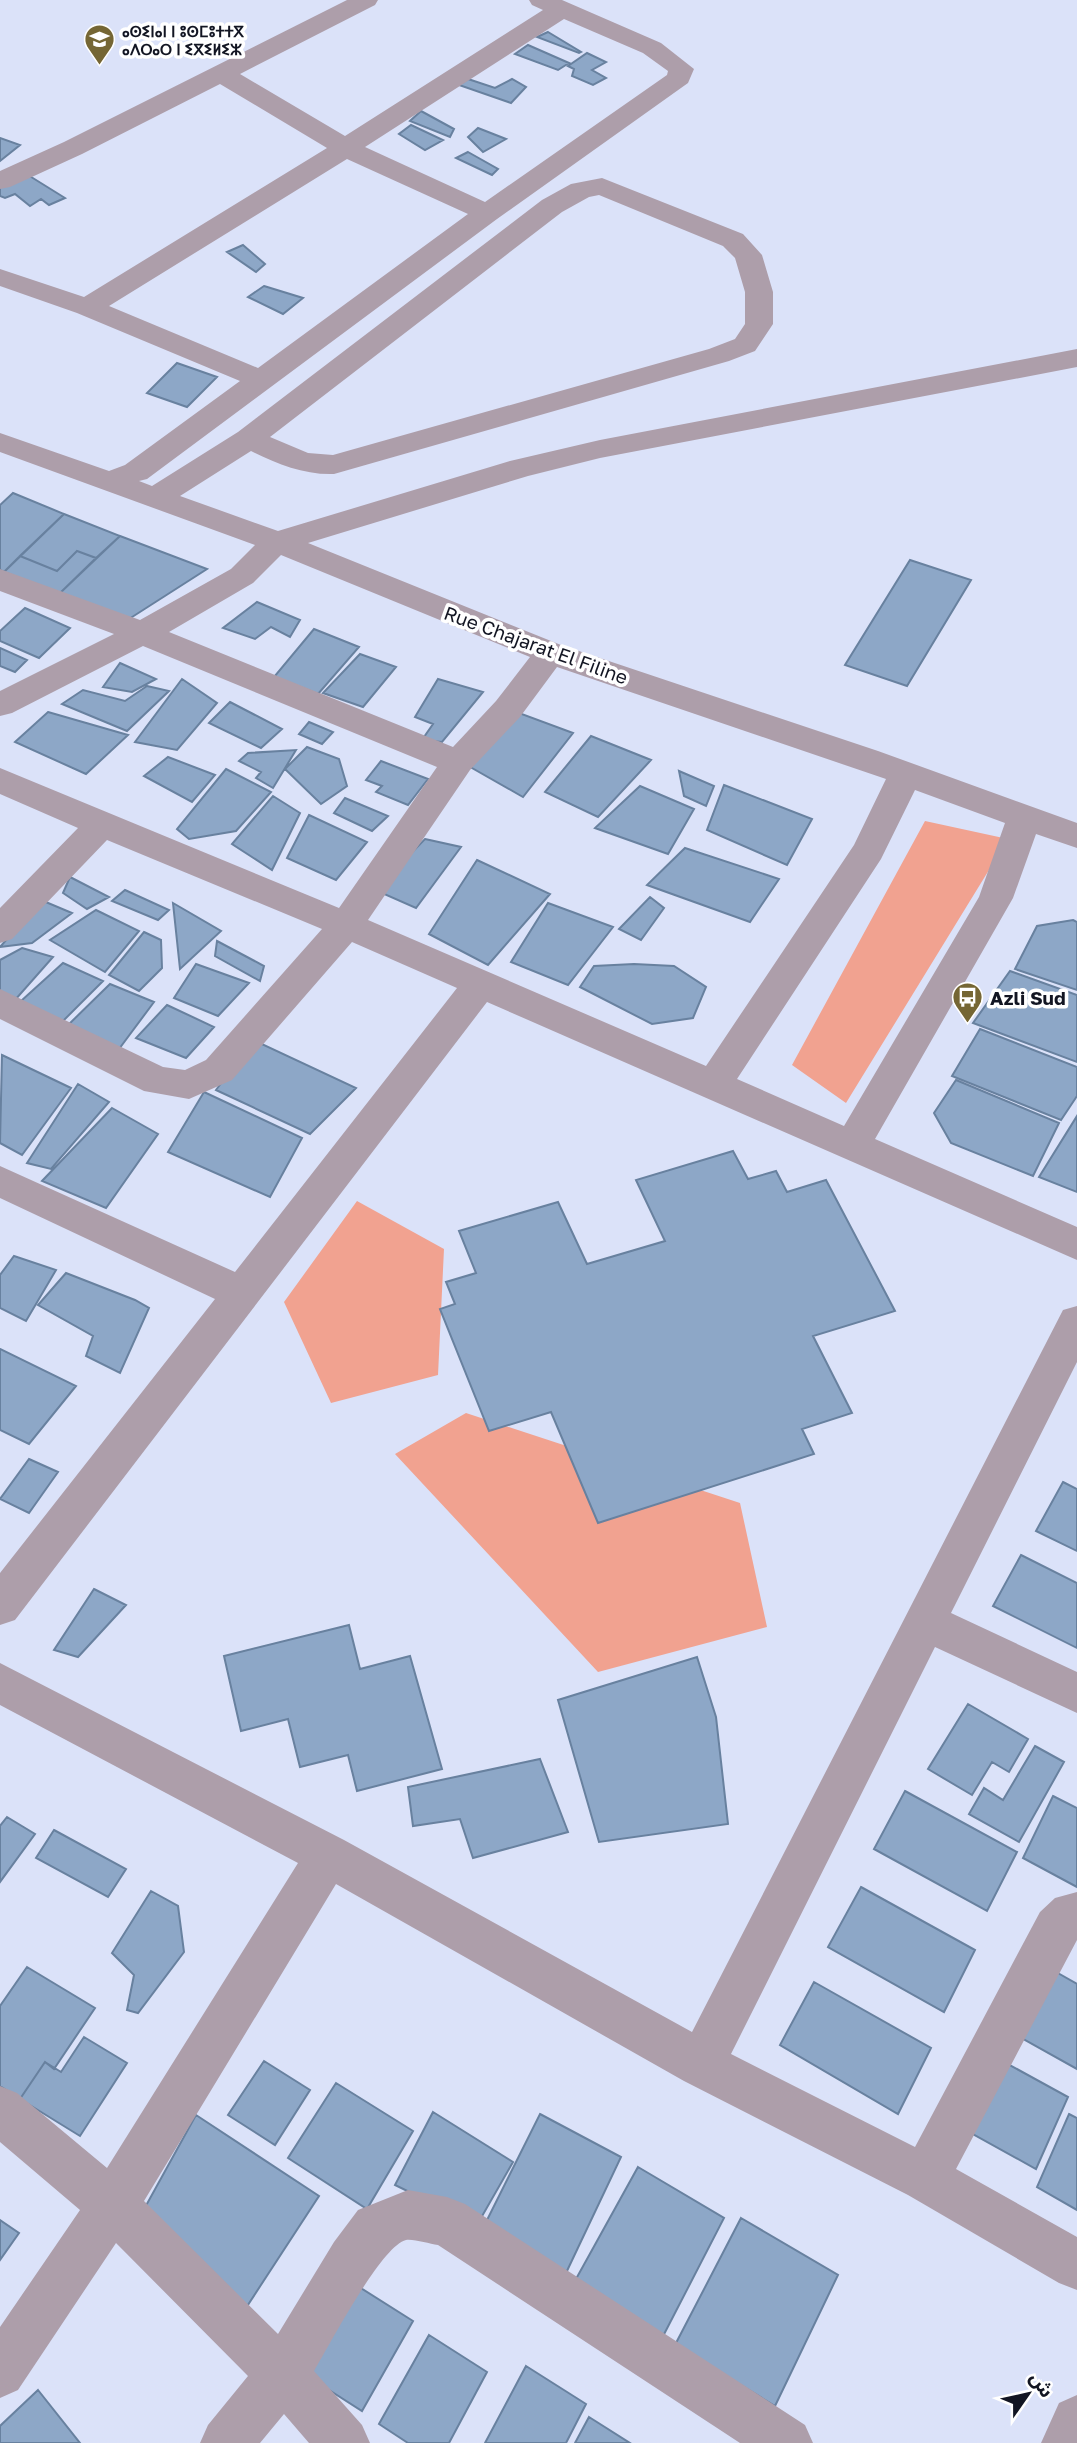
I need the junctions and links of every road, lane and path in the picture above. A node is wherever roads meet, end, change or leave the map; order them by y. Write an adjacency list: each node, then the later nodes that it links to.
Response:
1 (366, 0): 3 (street)
2 (551, 5): 4 (street); 6 (street)
3 (220, 73): 4 (street); 5 (street)
4 (344, 148): 6 (street); 8 (street)
5 (0, 181)
6 (487, 213): 10 (street)
7 (0, 277): 8 (street)
8 (87, 307): 10 (street)
9 (1077, 358): 15 (street)
10 (262, 380): 13 (street)
11 (249, 439): 11 (street); 14 (street)
12 (0, 442): 13 (street, Rue Chajarat El Filine)
13 (107, 482): 14 (street, Rue Chajarat El Filine)
14 (154, 499): 15 (street, Rue Chajarat El Filine)
15 (277, 542): 17 (street); 18 (street, Rue Chajarat El Filine)
16 (0, 579): 17 (street)
17 (142, 633): 19 (street); 20 (street)
18 (550, 653): 20 (street); 21 (street, Rue Chajarat El Filine)
19 (0, 705)
20 (458, 762): 26 (street)
21 (905, 775): 23 (street, Rue Chajarat El Filine); 30 (street)
22 (0, 780): 24 (street)
23 (1024, 818): 25 (street, Rue Chajarat El Filine); 31 (street)
24 (100, 826): 26 (street); 27 (street)
25 (1077, 835)
26 (346, 925): 28 (street); 29 (street)
27 (0, 930)
28 (478, 986): 30 (street); 34 (street)
29 (0, 1003)
30 (714, 1084): 31 (street)
31 (852, 1145): 33 (street)
32 (0, 1181): 34 (street)
33 (1077, 1244)
34 (241, 1293): 36 (street)
35 (1077, 1322): 37 (street)
36 (0, 1606)
37 (926, 1622): 39 (street); 42 (street)
38 (0, 1683): 40 (street)
39 (1077, 1693)
40 (328, 1855): 42 (street); 45 (street)
41 (1077, 1914): 44 (street)
42 (701, 2064): 44 (street)
43 (0, 2110): 45 (street)
44 (925, 2179): 46 (street)
45 (113, 2205): 47 (street); 48 (street)
46 (1077, 2265)
47 (0, 2372)
48 (283, 2375): 50 (street); 51 (street); 52 (street)
49 (1077, 2421): 53 (street)
50 (226, 2443)
51 (344, 2443)
52 (786, 2443)
53 (1067, 2443)

